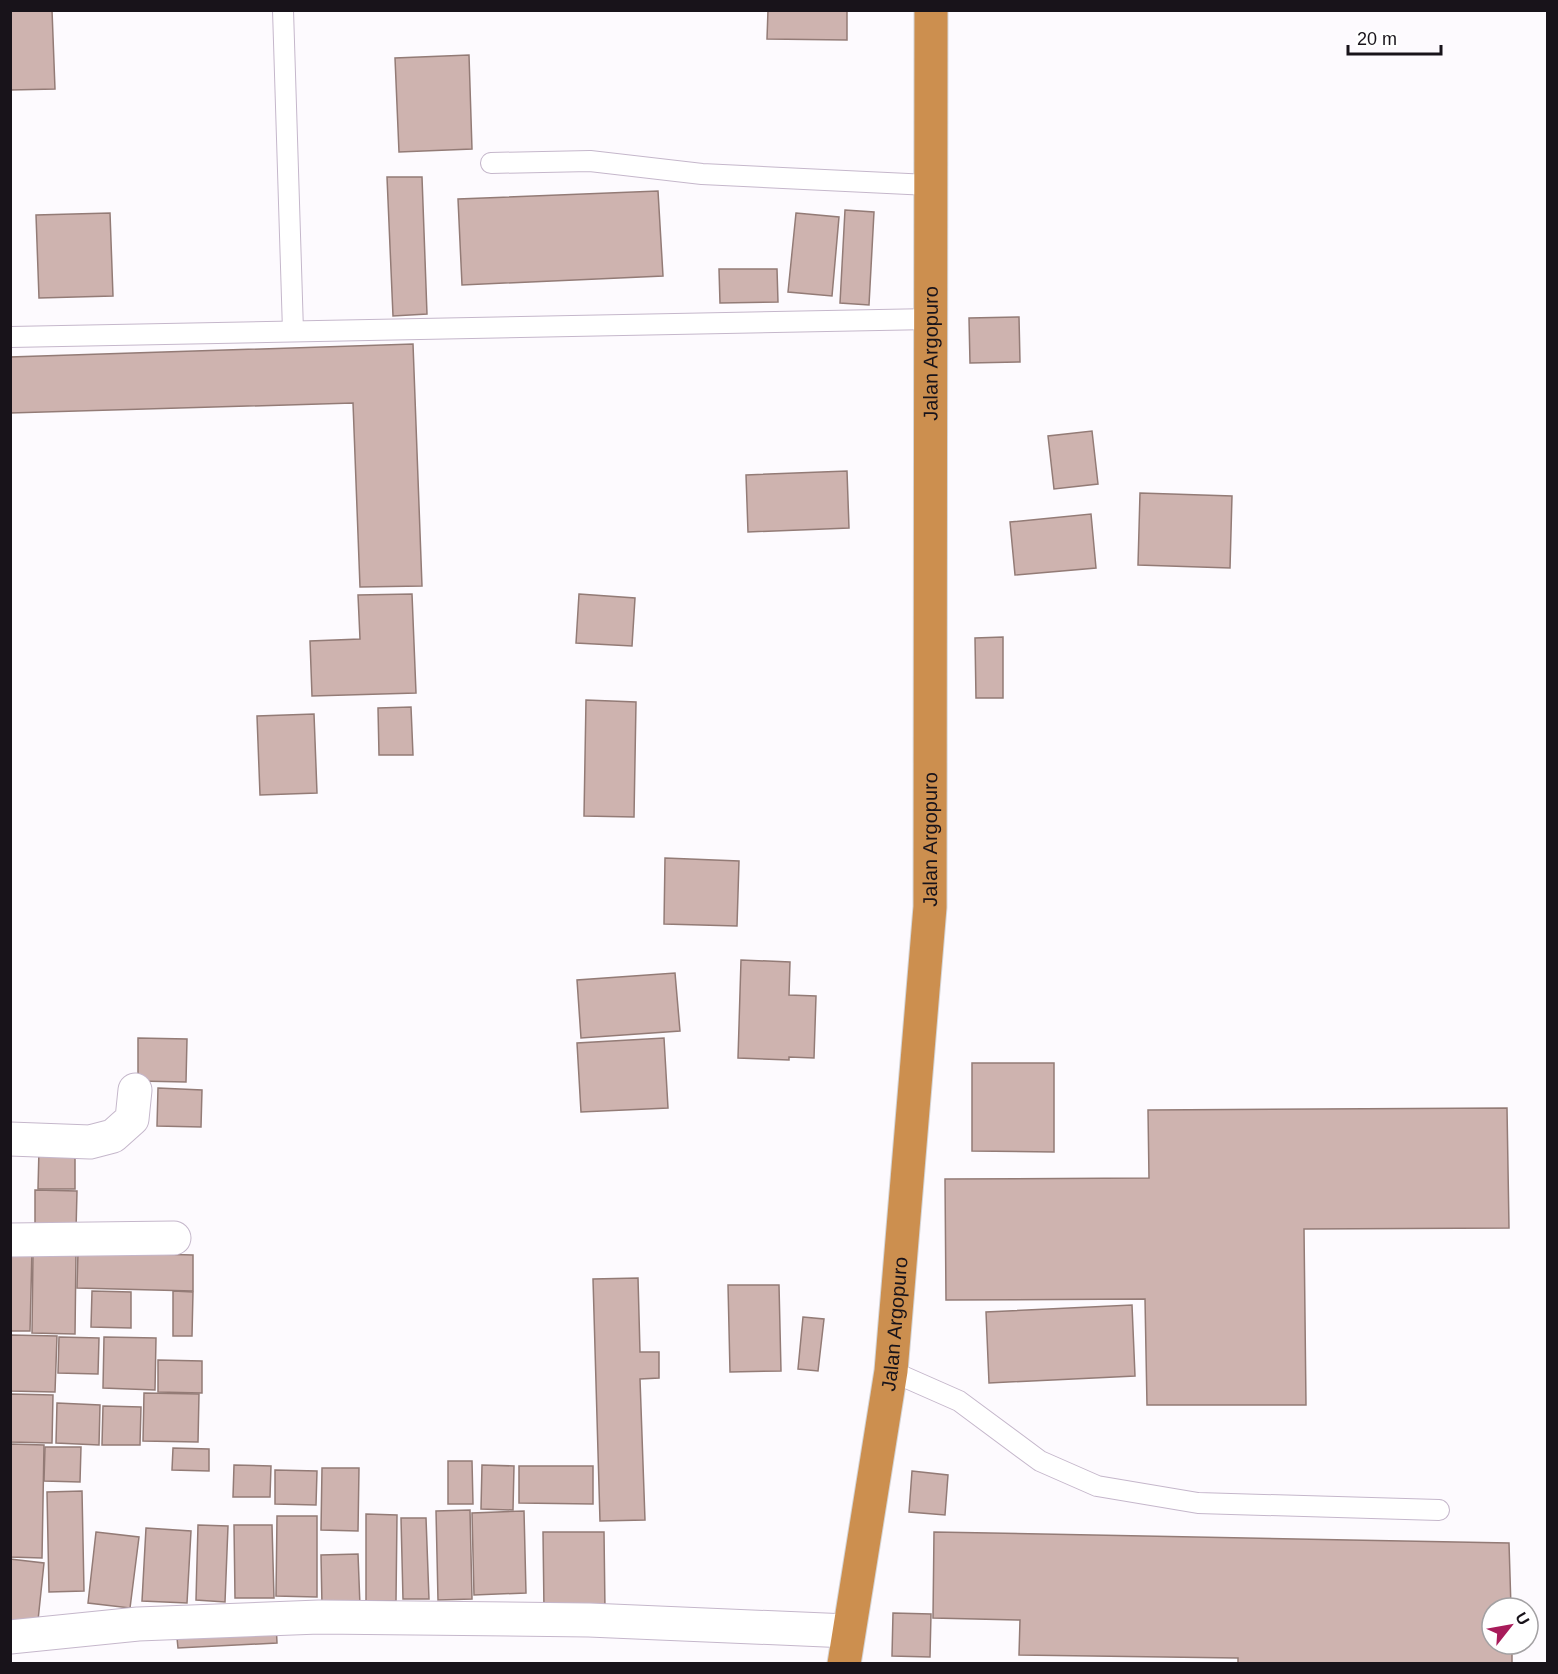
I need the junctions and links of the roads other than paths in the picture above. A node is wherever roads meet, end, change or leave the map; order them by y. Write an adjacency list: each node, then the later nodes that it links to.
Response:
1 (283, 10): 6 (lane)
2 (931, 10): 4 (highway, Jalan Argopuro)
3 (491, 163): 4 (lane)
4 (929, 185): 5 (highway, Jalan Argopuro)
5 (931, 319): 6 (lane); 12 (highway, Jalan Argopuro)
6 (293, 332): 7 (lane)
7 (10, 337)
8 (135, 1090): 9 (street)
9 (10, 1139)
10 (174, 1238): 11 (street)
11 (10, 1240)
12 (891, 1371): 13 (lane); 14 (highway, Jalan Argopuro)
13 (1439, 1510)
14 (848, 1631): 15 (street); 16 (highway, Jalan Argopuro)
15 (10, 1637)
16 (844, 1664)

